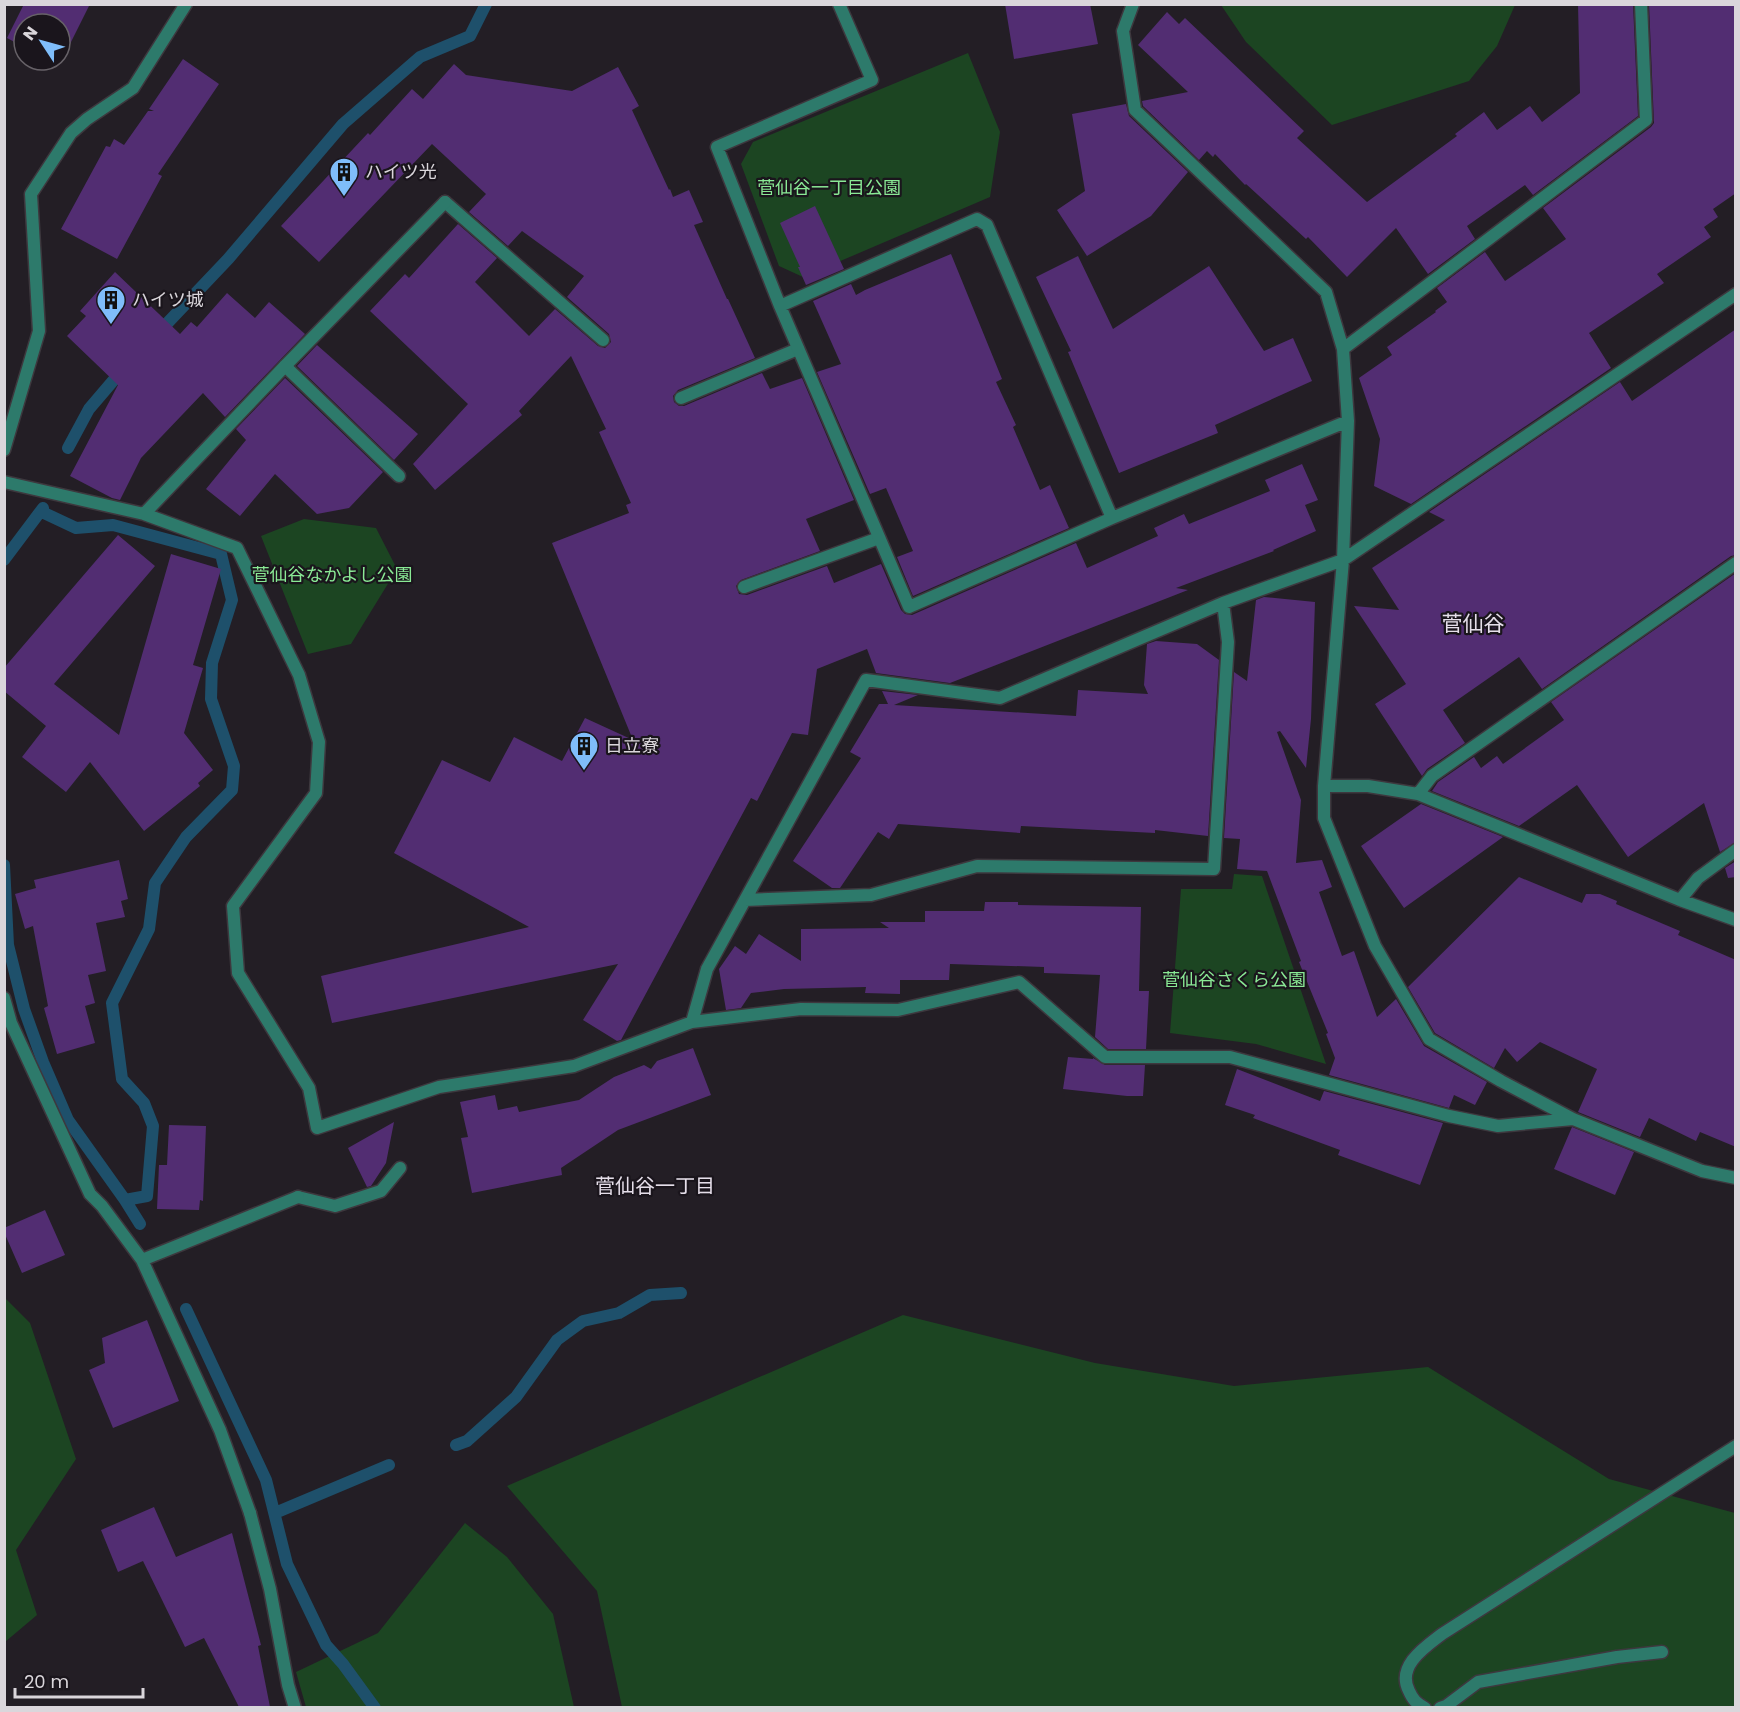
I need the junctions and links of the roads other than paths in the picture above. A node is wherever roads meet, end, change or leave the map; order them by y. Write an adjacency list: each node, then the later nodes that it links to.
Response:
1 (186, 4): 13 (street)
2 (839, 4): 6 (street)
3 (1133, 4): 9 (street)
4 (1641, 4): 9 (street)
5 (1736, 294): 19 (street)
6 (780, 306): 8 (street); 17 (street)
7 (603, 340): 10 (street)
8 (798, 349): 11 (street); 18 (street)
9 (1343, 349): 12 (street)
10 (285, 366): 14 (street); 16 (street)
11 (681, 398)
12 (1348, 421): 17 (street); 19 (street)
13 (4, 450)
14 (399, 476)
15 (4, 482): 16 (street)
16 (144, 514): 30 (street)
17 (1112, 518): 18 (street)
18 (879, 538): 21 (street)
19 (1343, 560): 22 (street); 23 (street)
20 (1736, 563): 24 (street)
21 (744, 588)
22 (1223, 603): 26 (street); 26 (street)
23 (1324, 786): 24 (street); 31 (street)
24 (1418, 794): 27 (street)
25 (1736, 850): 27 (street)
26 (745, 900): 30 (street)
27 (1680, 900): 28 (street)
28 (1736, 920)
29 (4, 999): 34 (street)
30 (692, 1022): 31 (street)
31 (1573, 1119): 33 (street)
32 (400, 1168): 34 (street)
33 (1736, 1178)
34 (142, 1260): 37 (street)
35 (1736, 1446): 38 (street)
36 (1662, 1652): 39 (street)
37 (294, 1707)
38 (1425, 1707)
39 (1440, 1707)

